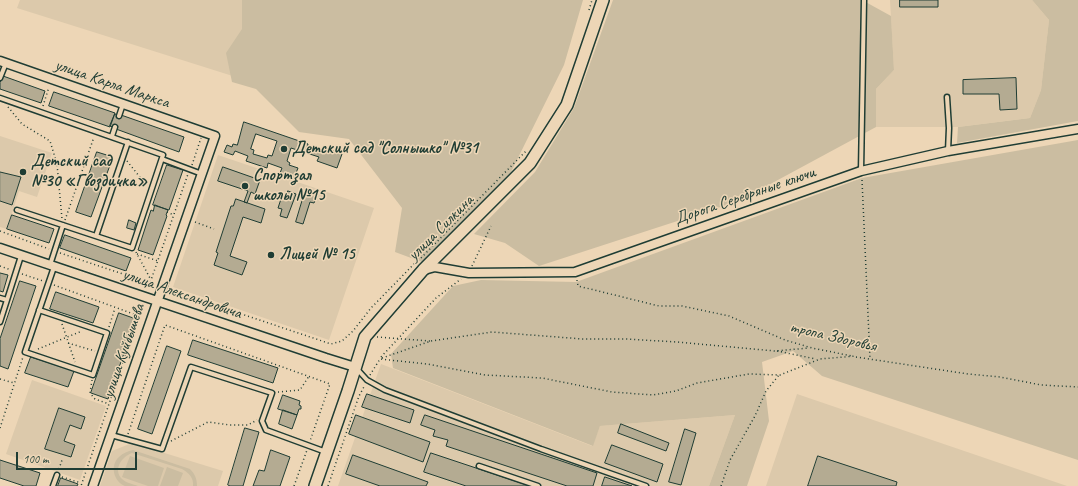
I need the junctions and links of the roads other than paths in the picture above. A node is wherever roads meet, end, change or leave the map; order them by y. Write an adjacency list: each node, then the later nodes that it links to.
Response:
1 (603, 0): 24 (main road, улица Силкина)
2 (864, 0): 16 (lane)
3 (3, 62): 4 (lane); 7 (street, улица Карла Маркса)
4 (0, 78)
5 (947, 97): 14 (lane)
6 (0, 98): 11 (lane)
7 (123, 104): 8 (lane); 12 (street, улица Карла Маркса)
8 (119, 116)
9 (115, 128): 11 (lane)
10 (1078, 129): 14 (street, Дорога Серебряные ключи)
11 (112, 136): 13 (lane)
12 (215, 136): 17 (street, улица Куйбышева)
13 (128, 142): 15 (lane); 20 (lane)
14 (948, 152): 16 (street, Дорога Серебряные ключи)
15 (162, 159): 17 (lane); 20 (lane)
16 (861, 171): 24 (street, Дорога Серебряные ключи)
17 (202, 174): 27 (street, улица Куйбышева)
18 (17, 210): 19 (lane)
19 (63, 225): 20 (lane); 23 (lane)
20 (96, 236)
21 (0, 248): 22 (street, улица Александровича)
22 (21, 256): 23 (street, улица Александровича); 26 (lane)
23 (52, 266): 27 (street, улица Александровича); 28 (lane)
24 (419, 267): 30 (main road, улица Силкина)
25 (0, 298): 26 (lane)
26 (7, 300): 29 (lane)
27 (157, 302): 30 (street, улица Александровича); 31 (street, улица Куйбышева)
28 (39, 310): 28 (lane)
29 (0, 322)
30 (355, 367): 32 (main road, улица Силкина); 39 (lane)
31 (111, 435): 32 (lane); 36 (street, улица Куйбышева)
32 (327, 452): 37 (main road, улица Силкина)
33 (479, 466): 38 (lane)
34 (57, 475): 35 (lane)
35 (53, 486)
36 (93, 486)
37 (315, 486)
38 (538, 486)
39 (646, 486)

